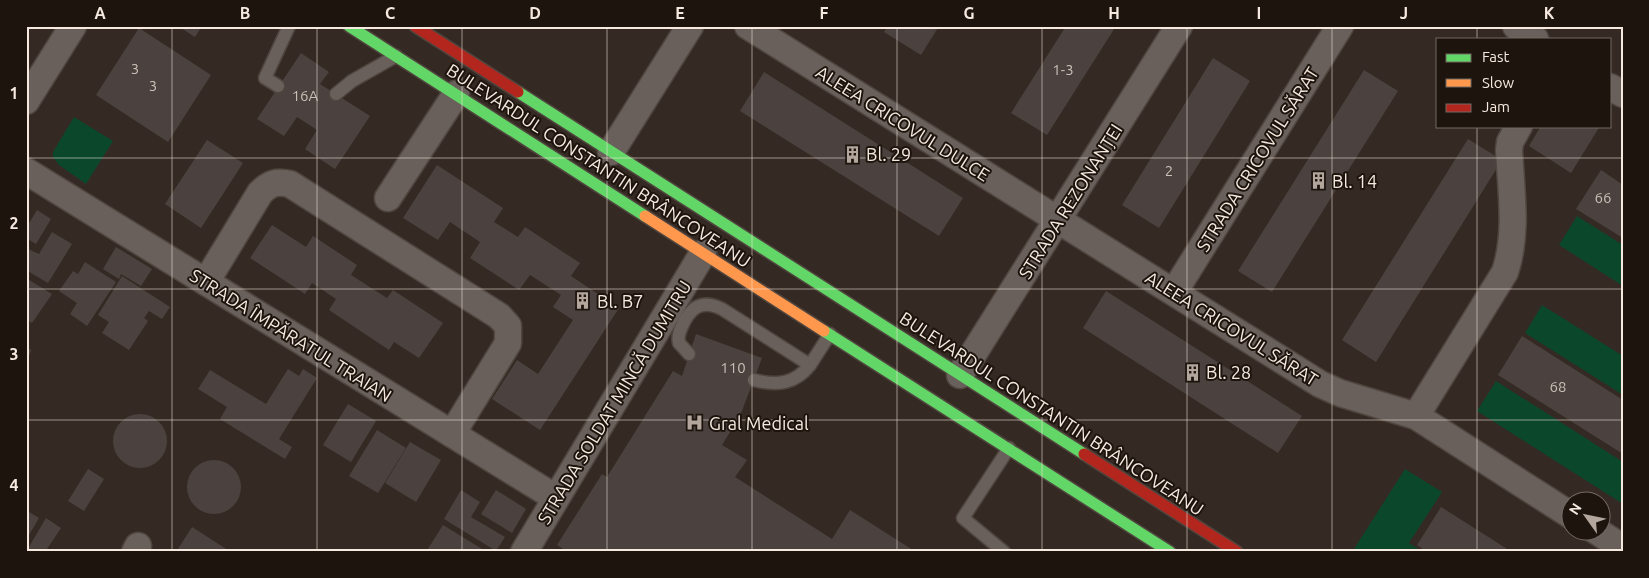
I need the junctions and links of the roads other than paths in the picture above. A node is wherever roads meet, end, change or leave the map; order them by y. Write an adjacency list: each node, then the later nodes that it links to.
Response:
1 (73, 26): 15 (street)
2 (289, 26): 12 (lane)
3 (349, 26): 11 (main road, BULEVARDUL CONSTANTIN BRÂNCOVEANU)
4 (414, 26): 17 (main road, BULEVARDUL CONSTANTIN BRÂNCOVEANU)
5 (690, 26): 17 (street)
6 (748, 26): 20 (street, ALEEA CRICOVUL DULCE)
7 (1179, 26): 20 (street, STRADA REZONANȚEI)
8 (1340, 26): 23 (street, STRADA CRICOVUL SĂRAT)
9 (1516, 26): 10 (street)
10 (1534, 38)
11 (396, 56): 13 (lane); 14 (main road, BULEVARDUL CONSTANTIN BRÂNCOVEANU)
12 (278, 86)
13 (336, 94)
14 (456, 94): 19 (street); 21 (main road, BULEVARDUL CONSTANTIN BRÂNCOVEANU)
15 (26, 101)
16 (1518, 128): 29 (street)
17 (611, 152): 27 (main road, BULEVARDUL CONSTANTIN BRÂNCOVEANU)
18 (29, 180): 22 (street, STRADA ÎMPĂRATUL TRAIAN)
19 (388, 198)
20 (1058, 220): 23 (street, ALEEA CRICOVUL SĂRAT); 27 (street, STRADA REZONANȚEI)
21 (704, 253): 24 (main road, BULEVARDUL CONSTANTIN BRÂNCOVEANU); 32 (street, STRADA SOLDAT MINCĂ DUMITRU)
22 (206, 282): 30 (street, STRADA ÎMPĂRATUL TRAIAN); 30 (street)
23 (1174, 292): 29 (street, ALEEA CRICOVUL SĂRAT)
24 (833, 330): 26 (lane); 31 (main road, BULEVARDUL CONSTANTIN BRÂNCOVEANU)
25 (689, 354): 26 (lane)
26 (810, 365): 28 (lane)
27 (960, 375): 39 (main road, BULEVARDUL CONSTANTIN BRÂNCOVEANU)
28 (754, 380)
29 (1416, 416): 33 (street, ALEEA CRICOVUL SĂRAT)
30 (452, 434): 32 (street, STRADA ÎMPĂRATUL TRAIAN)
31 (1009, 448): 37 (lane); 38 (main road, BULEVARDUL CONSTANTIN BRÂNCOVEANU)
32 (556, 498): 36 (street, STRADA SOLDAT MINCĂ DUMITRU)
33 (1562, 510)
34 (1611, 540): 35 (street)
35 (1623, 548)
36 (524, 552)
37 (1004, 552)
38 (1170, 552)
39 (1237, 552)

